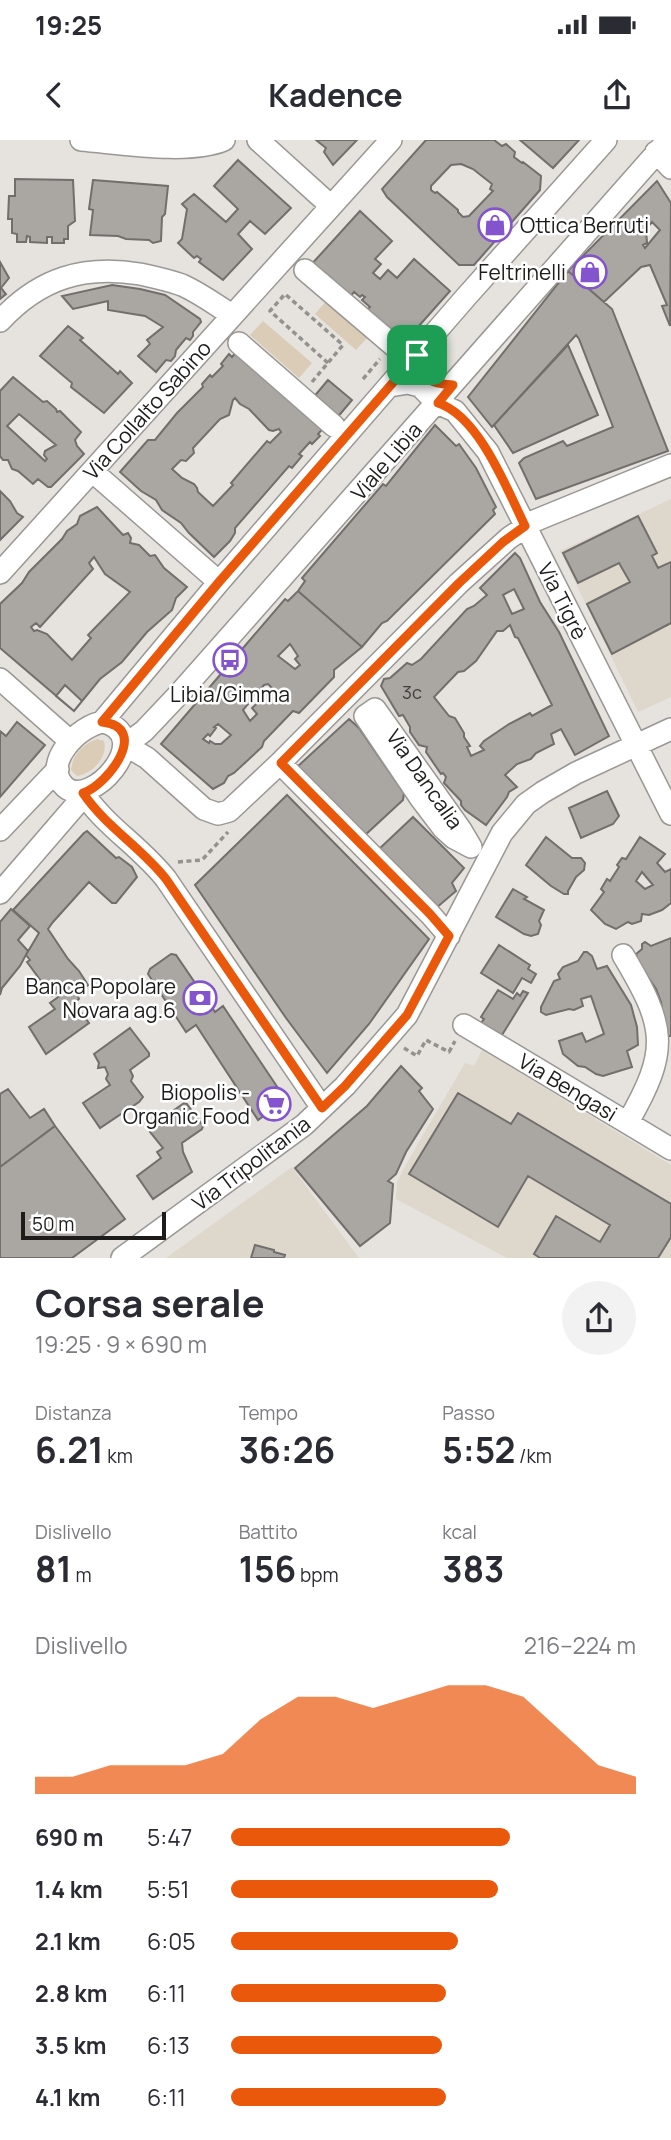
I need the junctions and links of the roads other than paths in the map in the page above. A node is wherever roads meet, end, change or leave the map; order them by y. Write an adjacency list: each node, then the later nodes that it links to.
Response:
1 (80, 140): 2 (street)
2 (224, 140)
3 (257, 140): 7 (street)
4 (391, 140): 7 (street, Via Collalto Sabino)
5 (606, 140): 12 (street)
6 (665, 153): 13 (street, Viale Libia)
7 (331, 206): 9 (street, Via Collalto Sabino)
8 (305, 270): 12 (street)
9 (232, 316): 10 (street); 18 (street, Via Collalto Sabino)
10 (0, 321)
11 (239, 343): 16 (street)
12 (399, 355): 13 (street); 14 (street)
13 (453, 385): 15 (street, Viale Libia)
14 (390, 386): 15 (street, Via Tigrè); 21 (street)
15 (438, 403): 19 (street, Via Tigrè); 28 (street, Viale Libia)
16 (334, 426)
17 (671, 465): 19 (street)
18 (92, 471): 20 (street, Via Collalto Sabino); 21 (street)
19 (525, 526): 23 (street); 29 (street, Via Tigrè)
20 (0, 573)
21 (219, 582): 25 (street)
22 (0, 679): 27 (street)
23 (351, 692): 24 (street, Via Dancalia); 30 (street)
24 (370, 712): 24 (street, Via Dancalia)
25 (102, 722): 27 (street); 28 (street)
26 (671, 729): 29 (street, Via Tripolitania)
27 (70, 741): 31 (street)
28 (125, 745): 30 (street); 32 (street)
29 (637, 745): 33 (street, Via Tigrè); 36 (street, Via Tripolitania)
30 (281, 763): 36 (street)
31 (58, 769): 32 (street); 34 (street)
32 (83, 793): 35 (street); 39 (street)
33 (671, 814)
34 (0, 830)
35 (0, 893)
36 (449, 936): 39 (street, Via Tripolitania)
37 (623, 955): 40 (street)
38 (464, 1025): 40 (street, Via Bengasi)
39 (322, 1108): 42 (street, Via Tripolitania)
40 (628, 1122): 41 (street, Via Bengasi)
41 (671, 1149)
42 (122, 1258)

